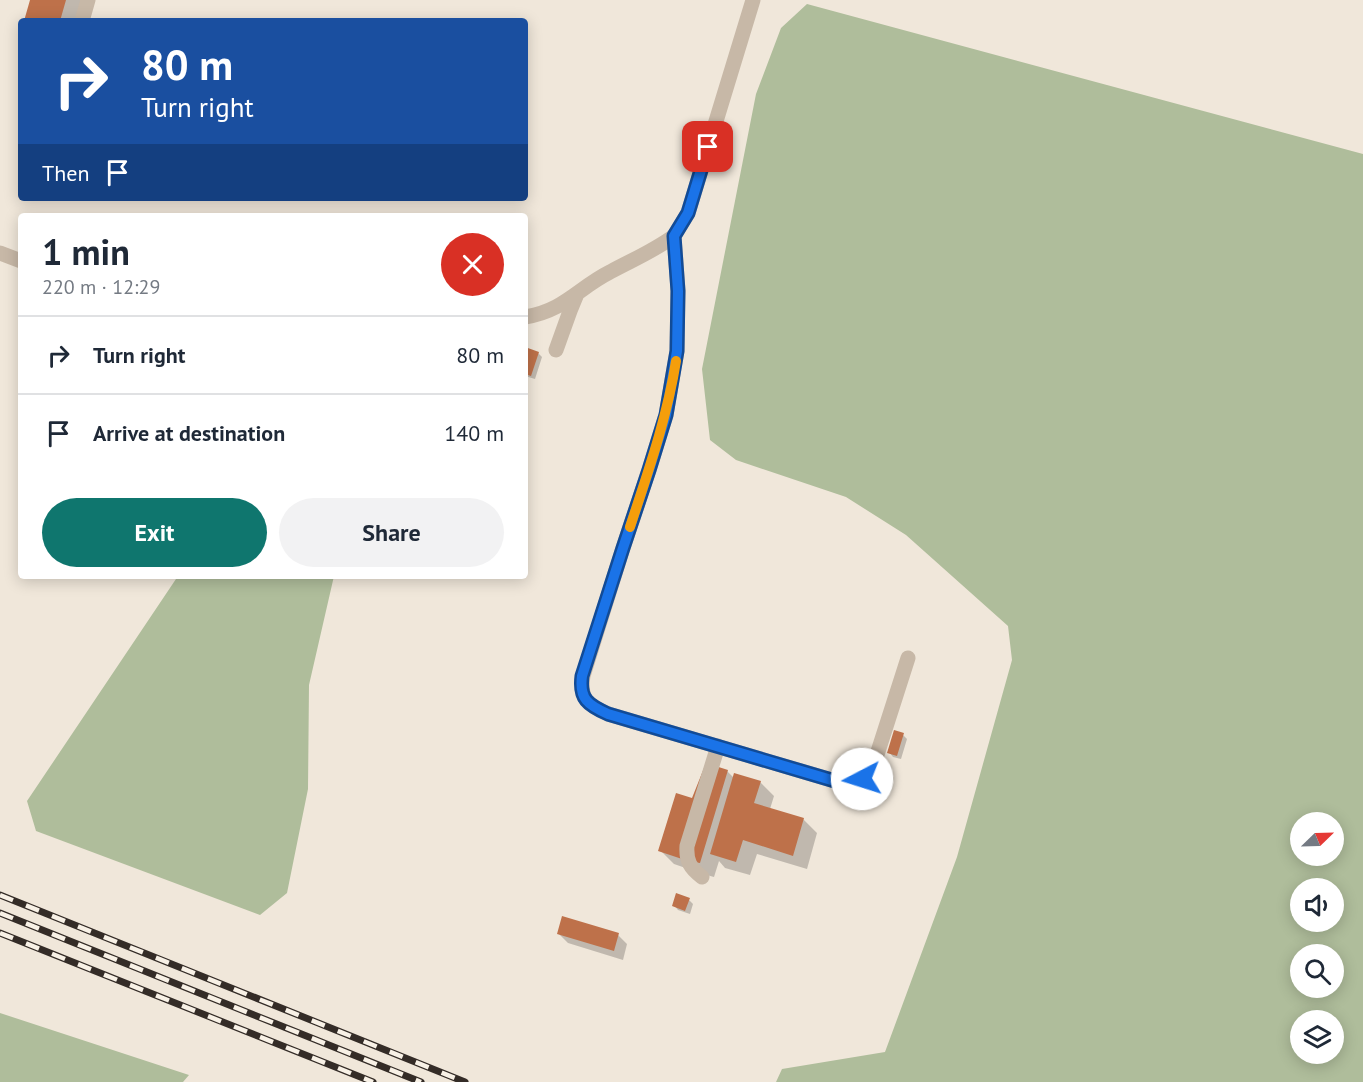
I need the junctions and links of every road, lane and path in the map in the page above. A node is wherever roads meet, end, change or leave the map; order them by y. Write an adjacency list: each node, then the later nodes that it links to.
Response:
1 (88, 0): 3 (lane)
2 (753, 0): 4 (lane)
3 (83, 18)
4 (674, 236): 7 (lane); 11 (lane)
5 (0, 253): 6 (lane)
6 (18, 260)
7 (578, 294): 8 (lane); 9 (lane)
8 (528, 317)
9 (556, 350)
10 (908, 658): 11 (lane)
11 (718, 746): 12 (lane)
12 (702, 877)

